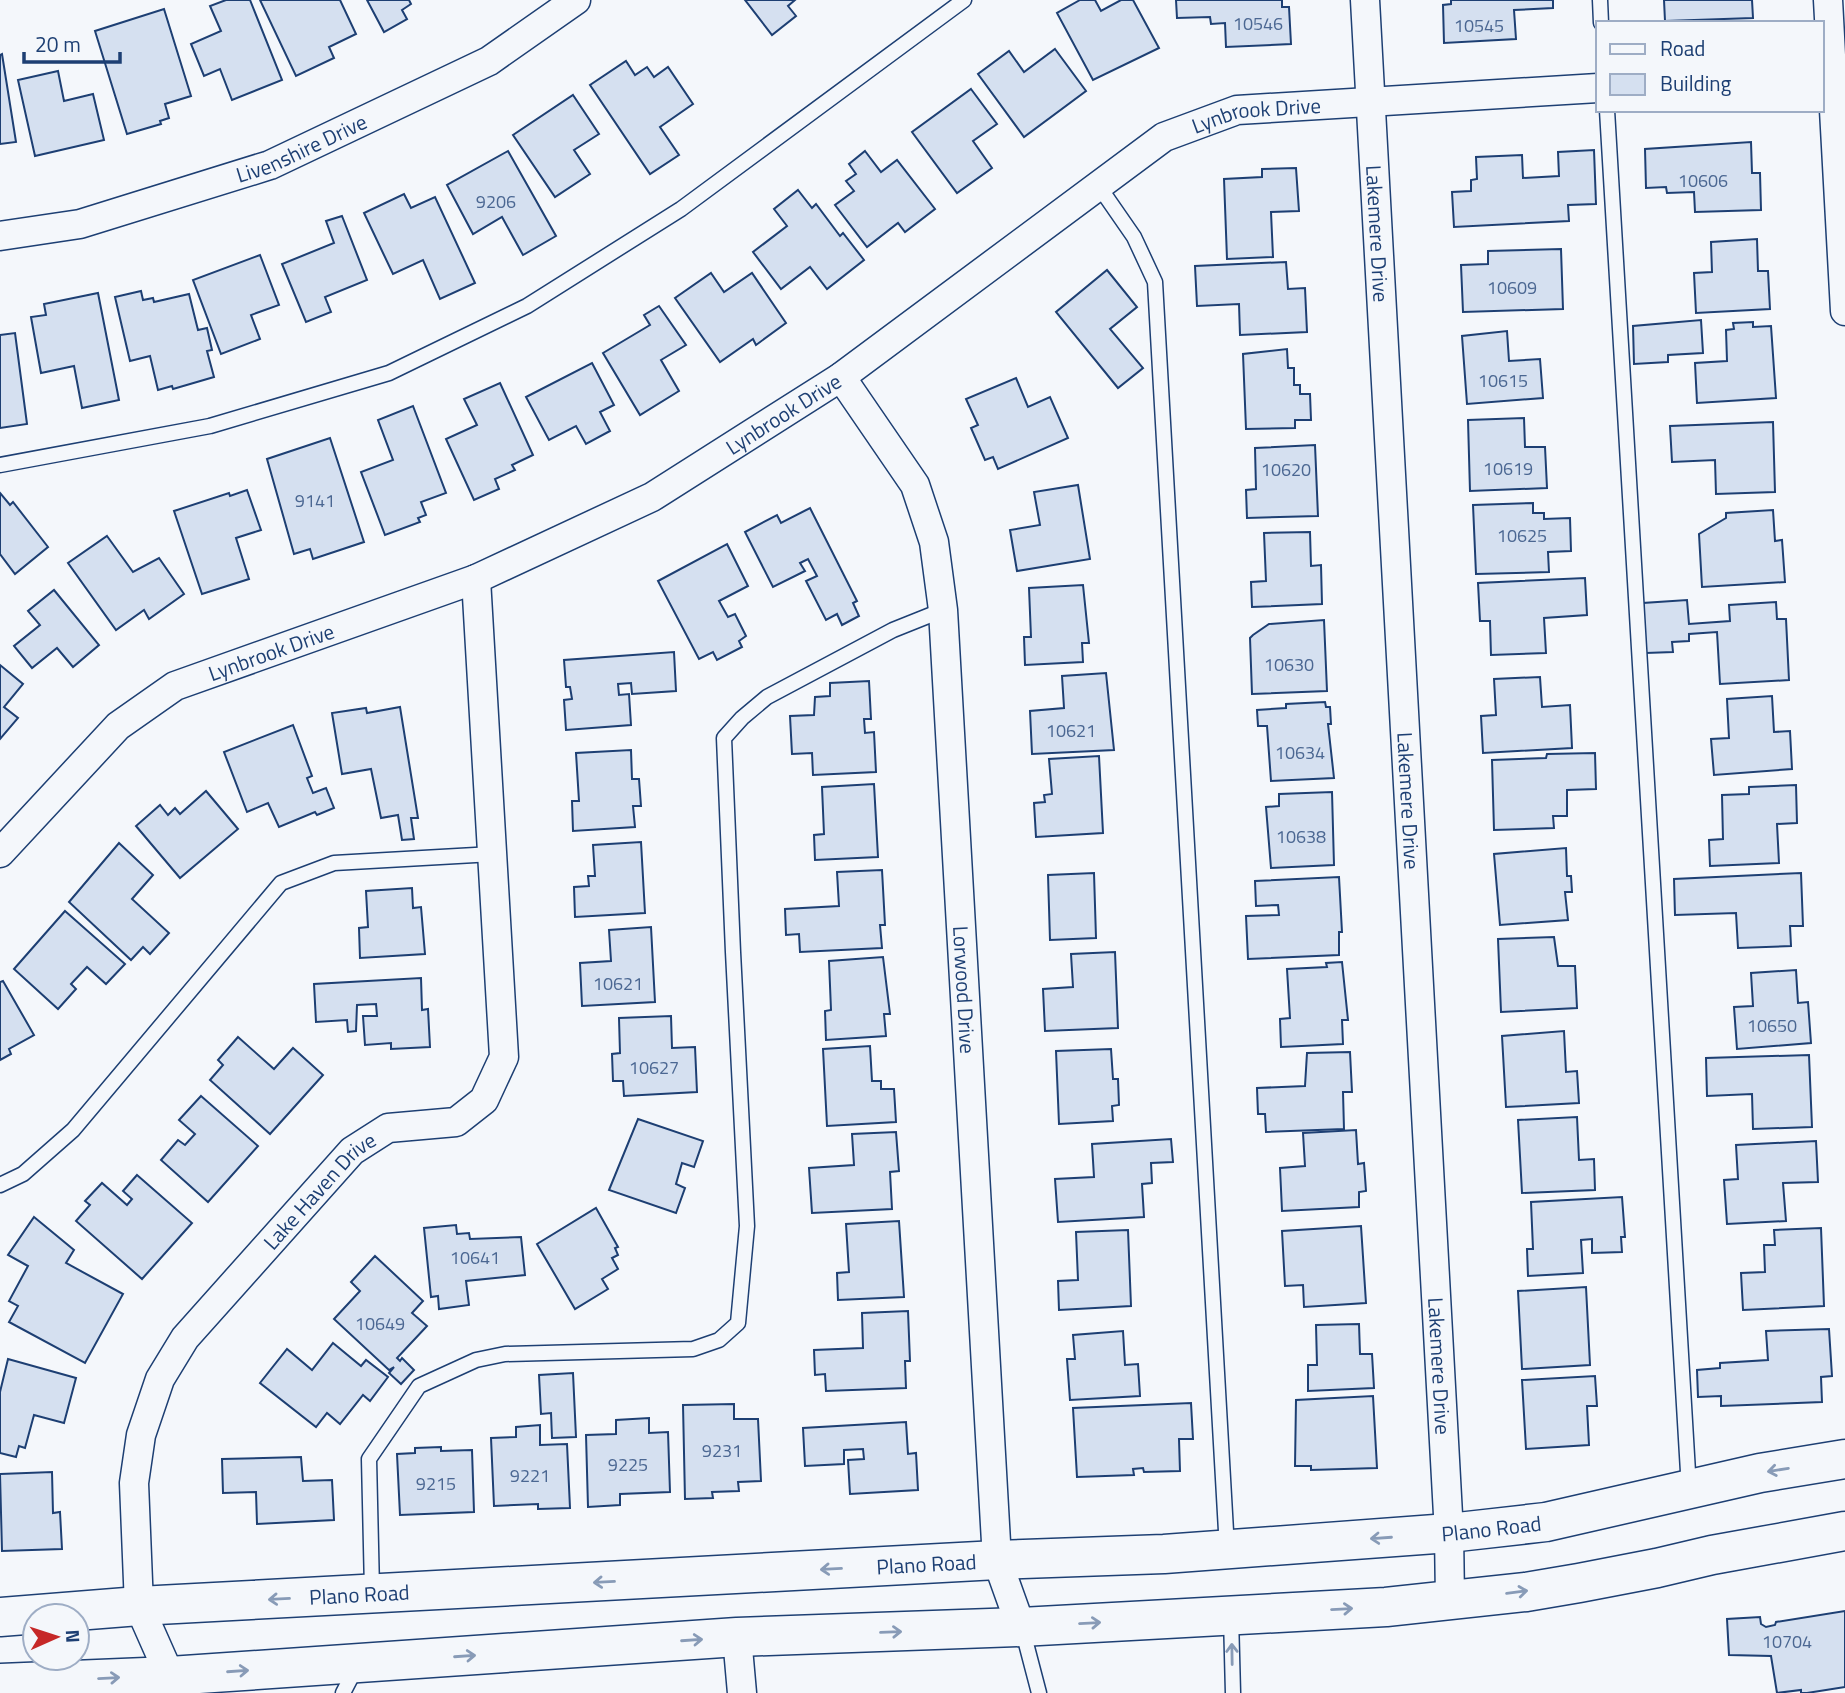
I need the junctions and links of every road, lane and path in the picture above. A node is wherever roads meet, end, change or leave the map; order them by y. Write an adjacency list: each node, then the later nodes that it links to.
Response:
1 (576, 0): 12 (street, Livenshire Drive)
2 (964, 0): 15 (lane)
3 (1365, 0): 9 (street, Lakemere Drive)
4 (1600, 0): 6 (lane)
5 (1828, 0): 7 (street)
6 (1601, 21)
7 (1827, 78): 13 (street)
8 (1596, 88): 9 (street, Lynbrook Drive)
9 (1371, 102): 11 (street, Lynbrook Drive); 24 (street, Lakemere Drive)
10 (1607, 112): 22 (lane)
11 (1098, 185): 14 (street, Lynbrook Drive); 25 (lane)
12 (0, 236)
13 (1845, 311)
14 (841, 377): 16 (street, Lynbrook Drive); 17 (street, Lorwood Drive)
15 (0, 465)
16 (476, 579): 18 (street, Lynbrook Drive); 19 (street, Lake Haven Drive)
17 (943, 610): 26 (street, Lorwood Drive); 27 (lane)
18 (0, 853)
19 (493, 854): 20 (lane); 29 (street, Lake Haven Drive)
20 (0, 1185)
21 (1845, 1459): 22 (main road, Plano Road, one-way to 22)
22 (1689, 1491): 24 (main road, Plano Road)
23 (1845, 1531): 28 (main road, one-way to 23)
24 (1449, 1533): 25 (main road, Plano Road, one-way to 25); 28 (street, Lakemere Drive)
25 (1227, 1550): 26 (main road, Plano Road)
26 (997, 1560): 27 (main road, Plano Road, one-way to 27); 32 (street, Lorwood Drive)
27 (372, 1595): 29 (main road, Plano Road, one-way to 29)
28 (1450, 1600): 30 (main road, one-way to 28)
29 (139, 1606): 31 (main road, Plano Road); 36 (street, Lake Haven Drive)
30 (1231, 1615): 32 (main road, one-way to 30); 40 (lane, one-way to 30)
31 (0, 1616)
32 (1021, 1627): 33 (main road, one-way to 32); 39 (lane)
33 (737, 1637): 34 (main road, one-way to 33); 38 (street)
34 (351, 1678): 36 (main road, one-way to 34)
35 (0, 1683): 37 (main road)
36 (170, 1684): 37 (main road, one-way to 36)
37 (58, 1687)
38 (742, 1693)
39 (1039, 1693)
40 (1233, 1693)

